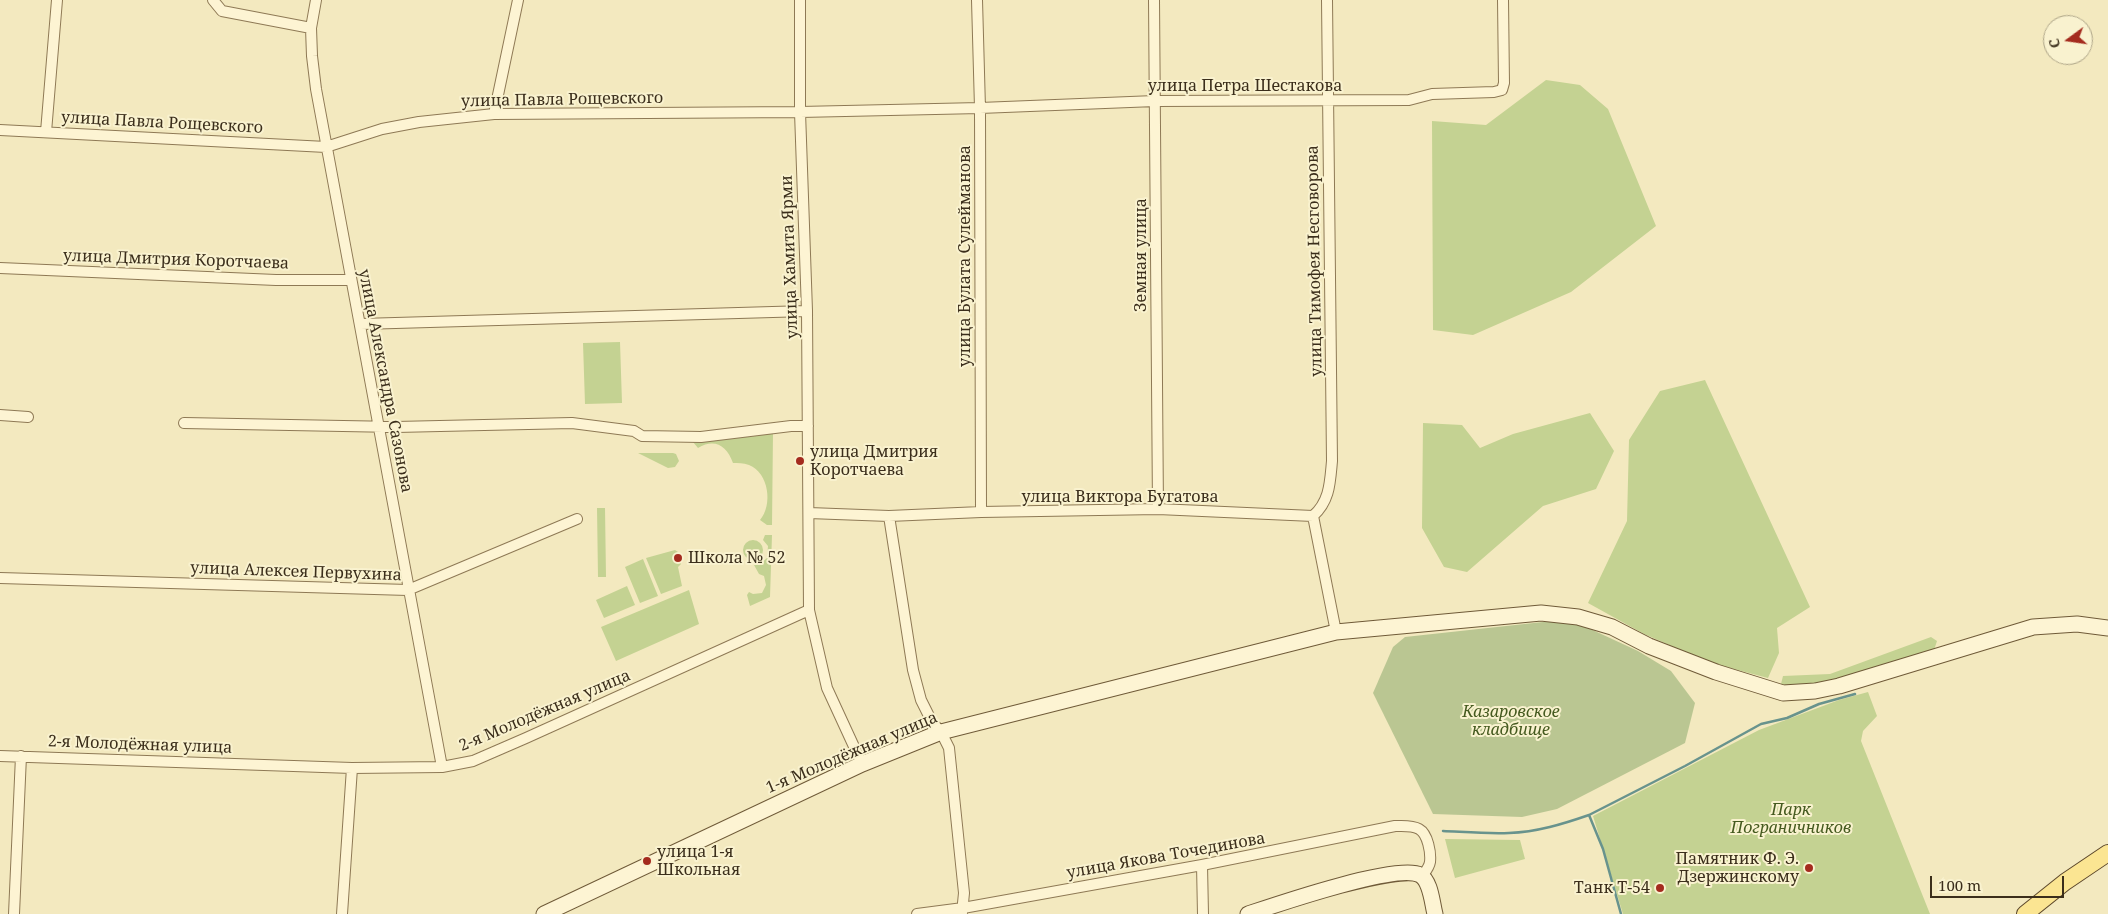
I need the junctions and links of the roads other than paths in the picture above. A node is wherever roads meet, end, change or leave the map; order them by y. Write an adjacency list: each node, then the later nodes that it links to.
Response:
1 (57, 0): 17 (street)
2 (213, 0): 10 (street)
3 (316, 0): 10 (street, улица Александра Сазонова)
4 (518, 0): 15 (street)
5 (800, 0): 14 (street, улица Хамита Ярми)
6 (977, 0): 13 (street, улица Булата Сулейманова)
7 (1154, 0): 12 (street, Земная улица)
8 (1327, 0): 11 (street, улица Тимофея Несговорова)
9 (1503, 0): 11 (street, улица Петра Шестакова)
10 (311, 28): 18 (street, улица Александра Сазонова)
11 (1328, 100): 12 (street, улица Петра Шестакова); 32 (street, улица Тимофея Несговорова)
12 (1155, 101): 13 (street, улица Петра Шестакова); 28 (street, Земная улица)
13 (980, 108): 14 (street, улица Павла Рощевского); 29 (street, улица Булата Сулейманова)
14 (800, 112): 15 (street, улица Павла Рощевского); 21 (street, улица Хамита Ярми)
15 (494, 114): 18 (street, улица Павла Рощевского)
16 (0, 130): 17 (street, улица Павла Рощевского)
17 (46, 132): 18 (street, улица Павла Рощевского)
18 (326, 147): 20 (street, улица Александра Сазонова)
19 (0, 268): 20 (street, улица Дмитрия Коротчаева)
20 (351, 280): 22 (street, улица Александра Сазонова)
21 (807, 311): 22 (street); 27 (street, улица Хамита Ярми)
22 (361, 324): 26 (street, улица Александра Сазонова)
23 (0, 415): 24 (street)
24 (28, 416)
25 (184, 423): 26 (street)
26 (379, 426): 27 (street); 35 (street, улица Александра Сазонова)
27 (808, 426): 30 (street, улица Хамита Ярми)
28 (1158, 509): 29 (street, улица Виктора Бугатова); 32 (street, улица Виктора Бугатова)
29 (981, 512): 31 (street, улица Виктора Бугатова)
30 (809, 513): 31 (street, улица Виктора Бугатова); 36 (street)
31 (889, 516): 39 (street)
32 (1312, 516): 38 (street)
33 (577, 519): 35 (street, улица Алексея Первухина)
34 (0, 578): 35 (street, улица Алексея Первухина)
35 (408, 590): 43 (street, улица Александра Сазонова)
36 (809, 610): 42 (street); 43 (street, 2-я Молодёжная улица)
37 (2108, 628): 38 (street, 1-я Молодёжная улица)
38 (1336, 632): 39 (street, 1-я Молодёжная улица)
39 (941, 732): 42 (street, 1-я Молодёжная улица); 48 (street)
40 (0, 756): 41 (street, 2-я Молодёжная улица)
41 (21, 756): 44 (street, 2-я Молодёжная улица); 49 (street)
42 (862, 764): 51 (street, 1-я Молодёжная улица)
43 (442, 767): 44 (street, 2-я Молодёжная улица)
44 (352, 768): 50 (street)
45 (2108, 853): 56 (main road)
46 (1202, 865): 47 (street, улица Якова Точединова); 48 (street, улица Якова Точединова); 53 (street)
47 (1422, 876): 54 (street); 55 (street)
48 (963, 911): 52 (street, улица Якова Точединова)
49 (14, 914)
50 (342, 914)
51 (544, 914)
52 (917, 914)
53 (1203, 914)
54 (1248, 914)
55 (1435, 914)
56 (2025, 914)

